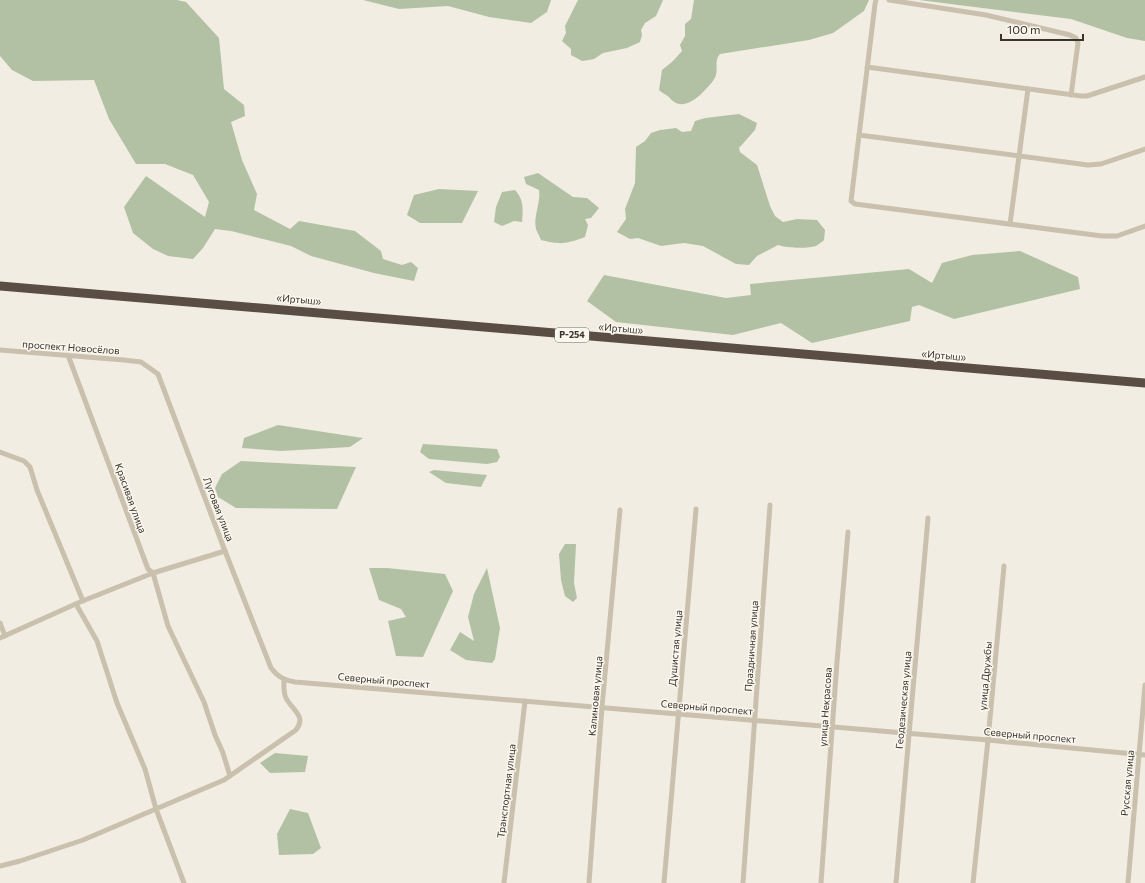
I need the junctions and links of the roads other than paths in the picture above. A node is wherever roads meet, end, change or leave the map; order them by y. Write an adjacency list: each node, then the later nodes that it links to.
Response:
1 (876, 0): 3 (street)
2 (889, 0): 6 (street)
3 (867, 67): 5 (street); 7 (street)
4 (1145, 77): 6 (street)
5 (1028, 90): 6 (street); 9 (street)
6 (1071, 95)
7 (860, 135): 9 (street); 10 (street)
8 (1145, 149): 9 (street)
9 (1019, 156): 10 (street)
10 (1010, 224): 11 (street)
11 (1145, 226)
12 (0, 286): 16 (highway, «Иртыш» / Р-254)
13 (0, 350): 14 (street, проспект Новосёлов)
14 (68, 356): 15 (street, проспект Новосёлов); 25 (street, Красивая улица)
15 (141, 362): 23 (street, Луговая улица)
16 (1145, 383)
17 (0, 452): 26 (street)
18 (770, 505): 36 (street, Праздничная улица)
19 (620, 510): 34 (street, Калиновая улица)
20 (696, 510): 35 (street, Душистая улица)
21 (928, 518): 38 (street, Геодезическая улица)
22 (848, 532): 37 (street, улица Некрасова)
23 (225, 551): 25 (street); 30 (street, Луговая улица)
24 (1004, 566): 39 (street, улица Дружбы)
25 (153, 573): 26 (street); 42 (street, Красивая улица)
26 (84, 601): 27 (street)
27 (76, 604): 29 (street); 43 (street)
28 (0, 623): 29 (street)
29 (3, 637)
30 (271, 668): 31 (street, Северный проспект)
31 (284, 679): 33 (street, Северный проспект); 42 (street)
32 (1145, 685): 40 (street, Русская улица)
33 (525, 701): 34 (street, Северный проспект); 46 (street, Транспортная улица)
34 (602, 707): 35 (street, Северный проспект); 47 (street, Калиновая улица)
35 (678, 714): 36 (street, Северный проспект); 48 (street, Душистая улица)
36 (755, 720): 37 (street, Северный проспект); 49 (street, Праздничная улица)
37 (833, 728): 38 (street, Северный проспект); 50 (street, улица Некрасова)
38 (909, 734): 39 (street, Северный проспект); 51 (street, Геодезическая улица)
39 (988, 740): 40 (street, Северный проспект); 52 (street, улица Дружбы)
40 (1139, 754): 41 (street, Северный проспект); 53 (street, Русская улица)
41 (1145, 754)
42 (230, 776): 43 (street)
43 (156, 809): 44 (street); 45 (street)
44 (0, 866)
45 (184, 883)
46 (504, 883)
47 (589, 883)
48 (664, 883)
49 (742, 883)
50 (821, 883)
51 (896, 883)
52 (973, 883)
53 (1128, 883)

